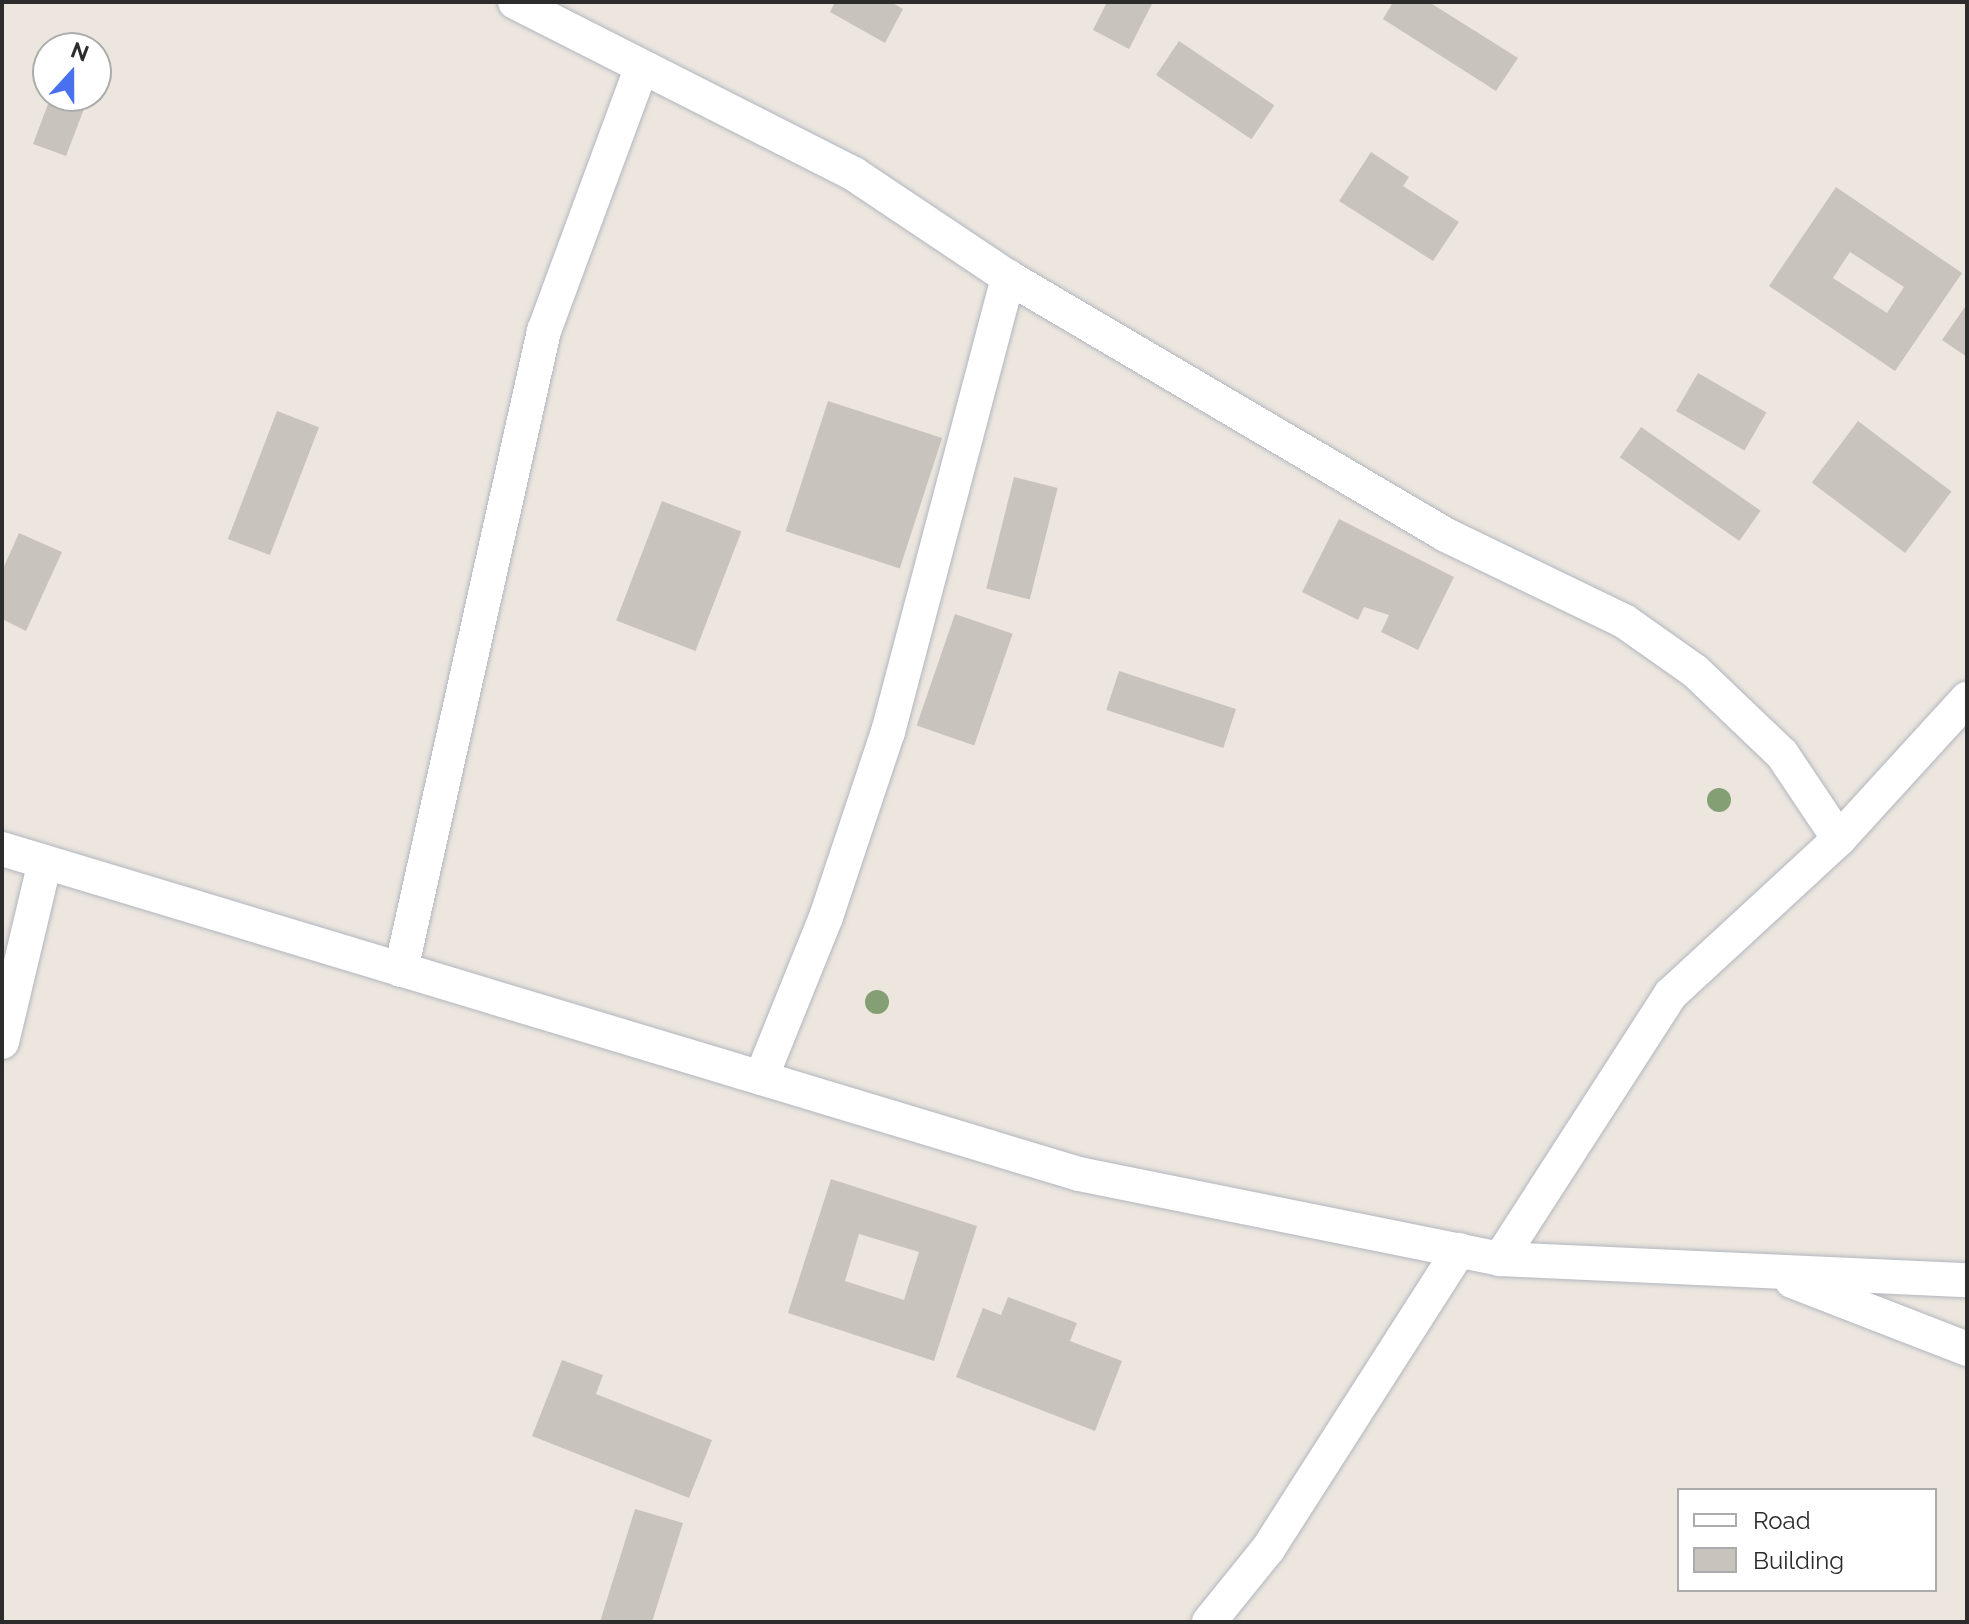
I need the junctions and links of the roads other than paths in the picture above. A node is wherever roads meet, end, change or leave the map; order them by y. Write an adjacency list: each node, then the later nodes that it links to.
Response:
1 (515, 2): 2 (street)
2 (641, 69): 3 (street); 8 (street)
3 (1008, 277): 5 (street); 10 (street)
4 (1967, 699): 5 (street)
5 (1839, 839): 12 (street)
6 (2, 849): 7 (street)
7 (45, 862): 8 (street); 9 (street)
8 (401, 970): 10 (street)
9 (2, 1042)
10 (761, 1078): 11 (street)
11 (1459, 1250): 12 (street); 16 (street)
12 (1500, 1259): 13 (street)
13 (1766, 1271): 14 (street); 15 (street)
14 (1967, 1280)
15 (1967, 1349)
16 (1209, 1622)

